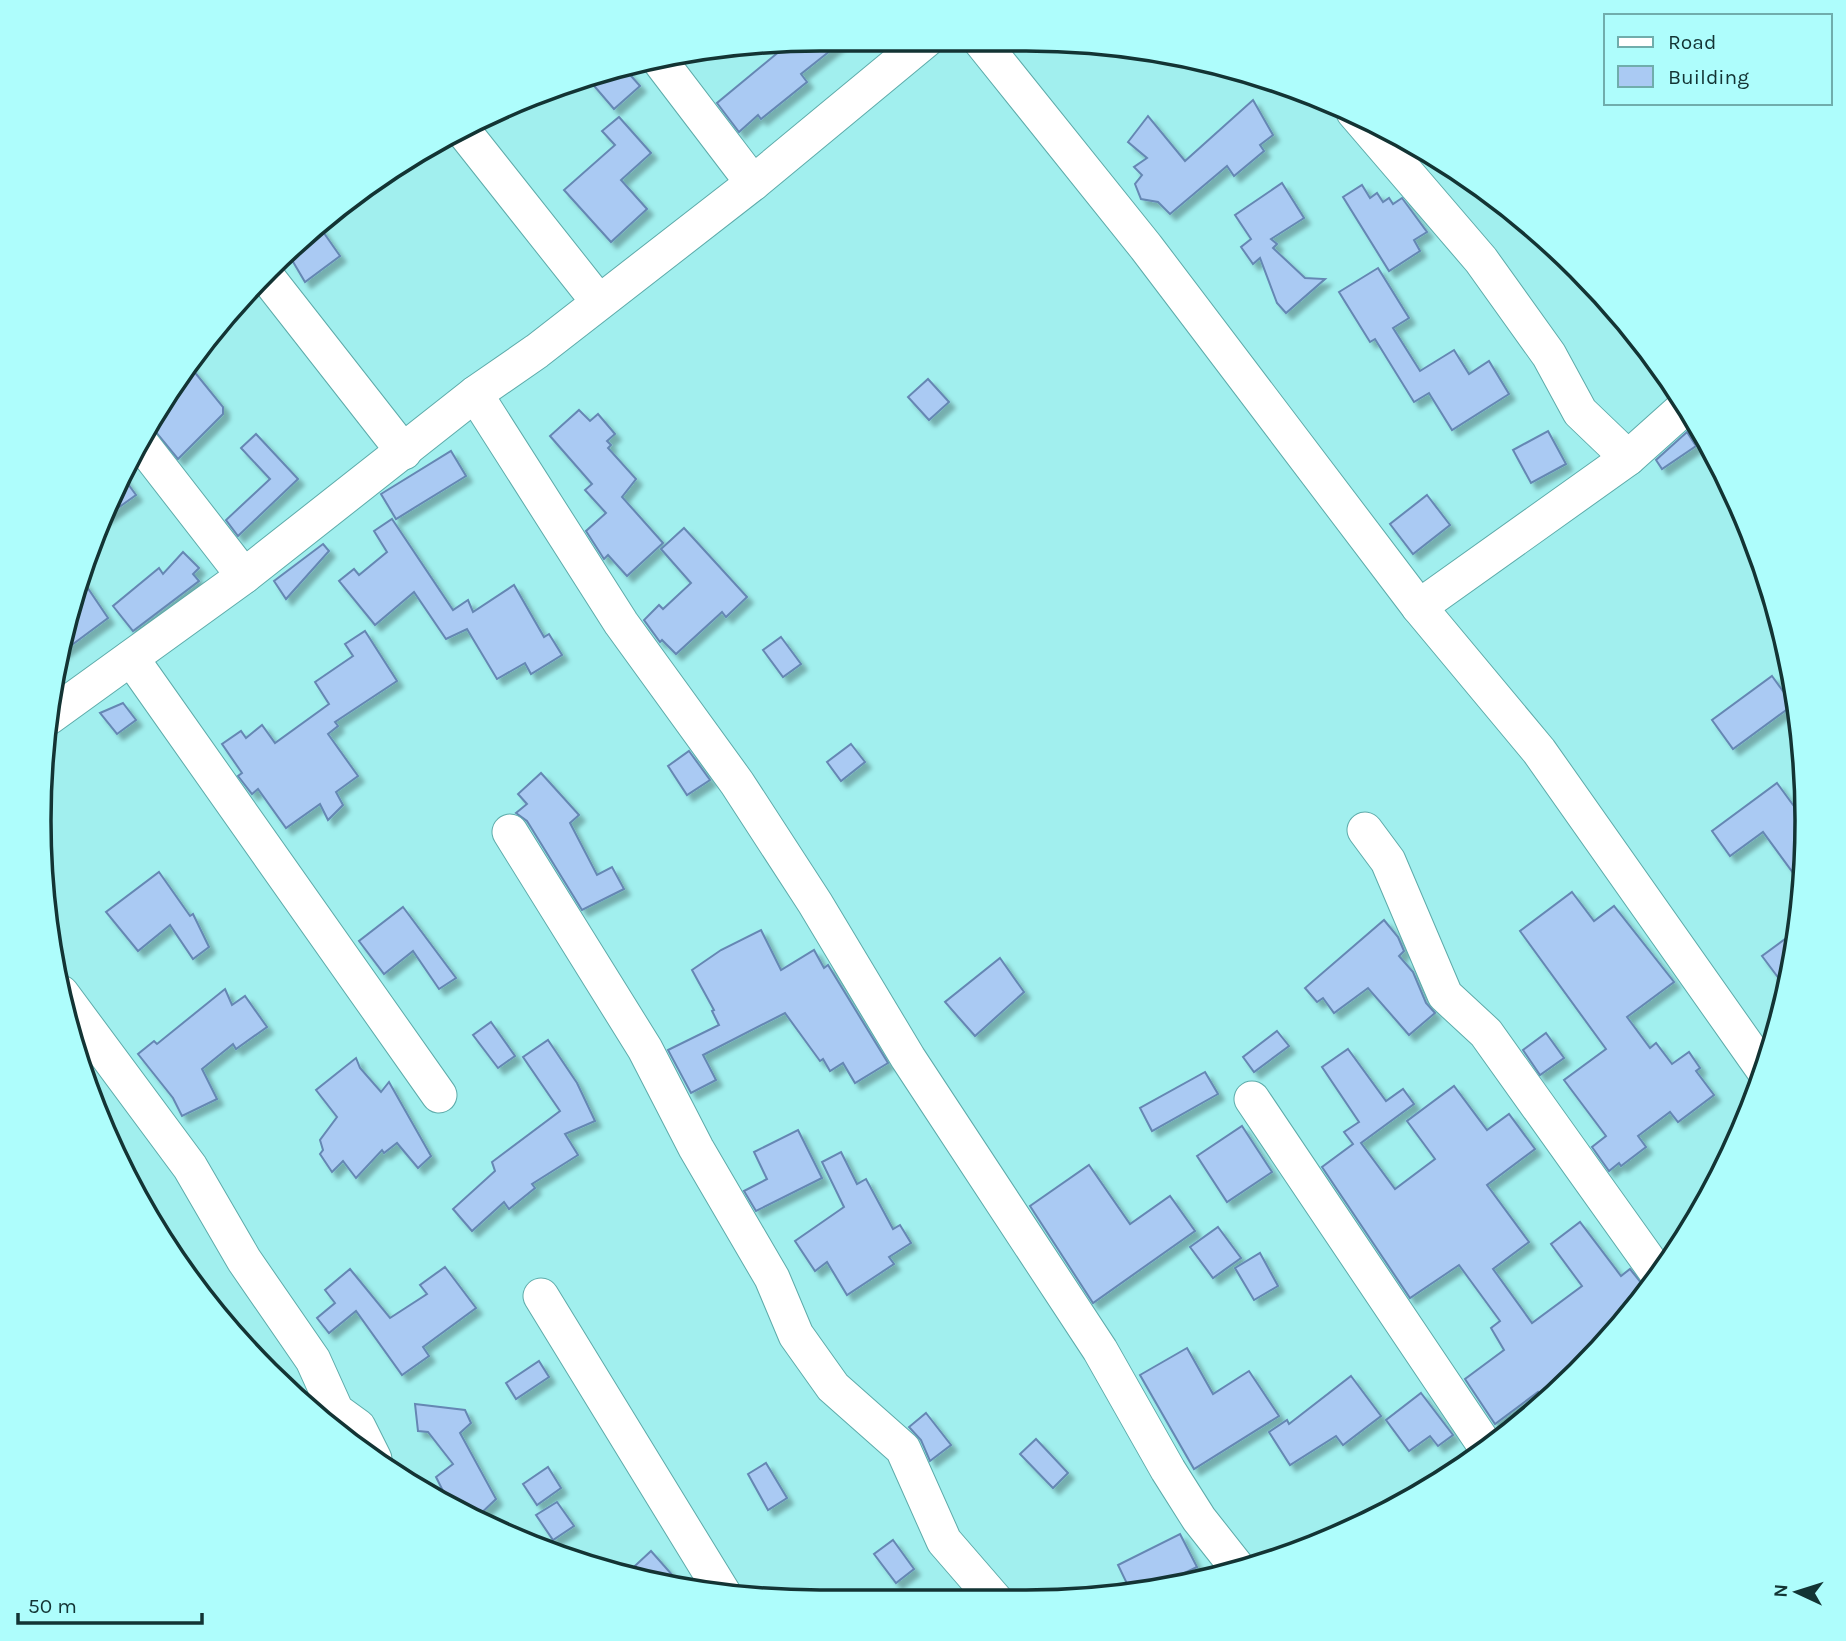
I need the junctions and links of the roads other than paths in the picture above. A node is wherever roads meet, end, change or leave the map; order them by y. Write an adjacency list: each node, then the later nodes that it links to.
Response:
1 (912, 51): 6 (street)
2 (989, 51): 15 (street)
3 (665, 67): 6 (street)
4 (1372, 134): 13 (street)
5 (468, 137): 8 (street)
6 (753, 183): 8 (street)
7 (271, 282): 12 (street)
8 (598, 300): 9 (street)
9 (475, 394): 12 (street); 30 (street)
10 (1678, 413): 13 (street)
11 (146, 450): 14 (street)
12 (404, 452): 14 (street)
13 (1628, 458): 15 (street)
14 (244, 576): 16 (street)
15 (1419, 607): 21 (street)
16 (131, 658): 17 (street); 22 (street)
17 (59, 710)
18 (1366, 830): 24 (street)
19 (510, 832): 32 (street)
20 (75, 1012): 26 (street)
21 (1757, 1060)
22 (439, 1095)
23 (1252, 1099): 29 (street)
24 (1653, 1266)
25 (541, 1296): 31 (street)
26 (329, 1412)
27 (337, 1419): 28 (street)
28 (365, 1440)
29 (1481, 1440)
30 (1233, 1562)
31 (717, 1583)
32 (986, 1590)

